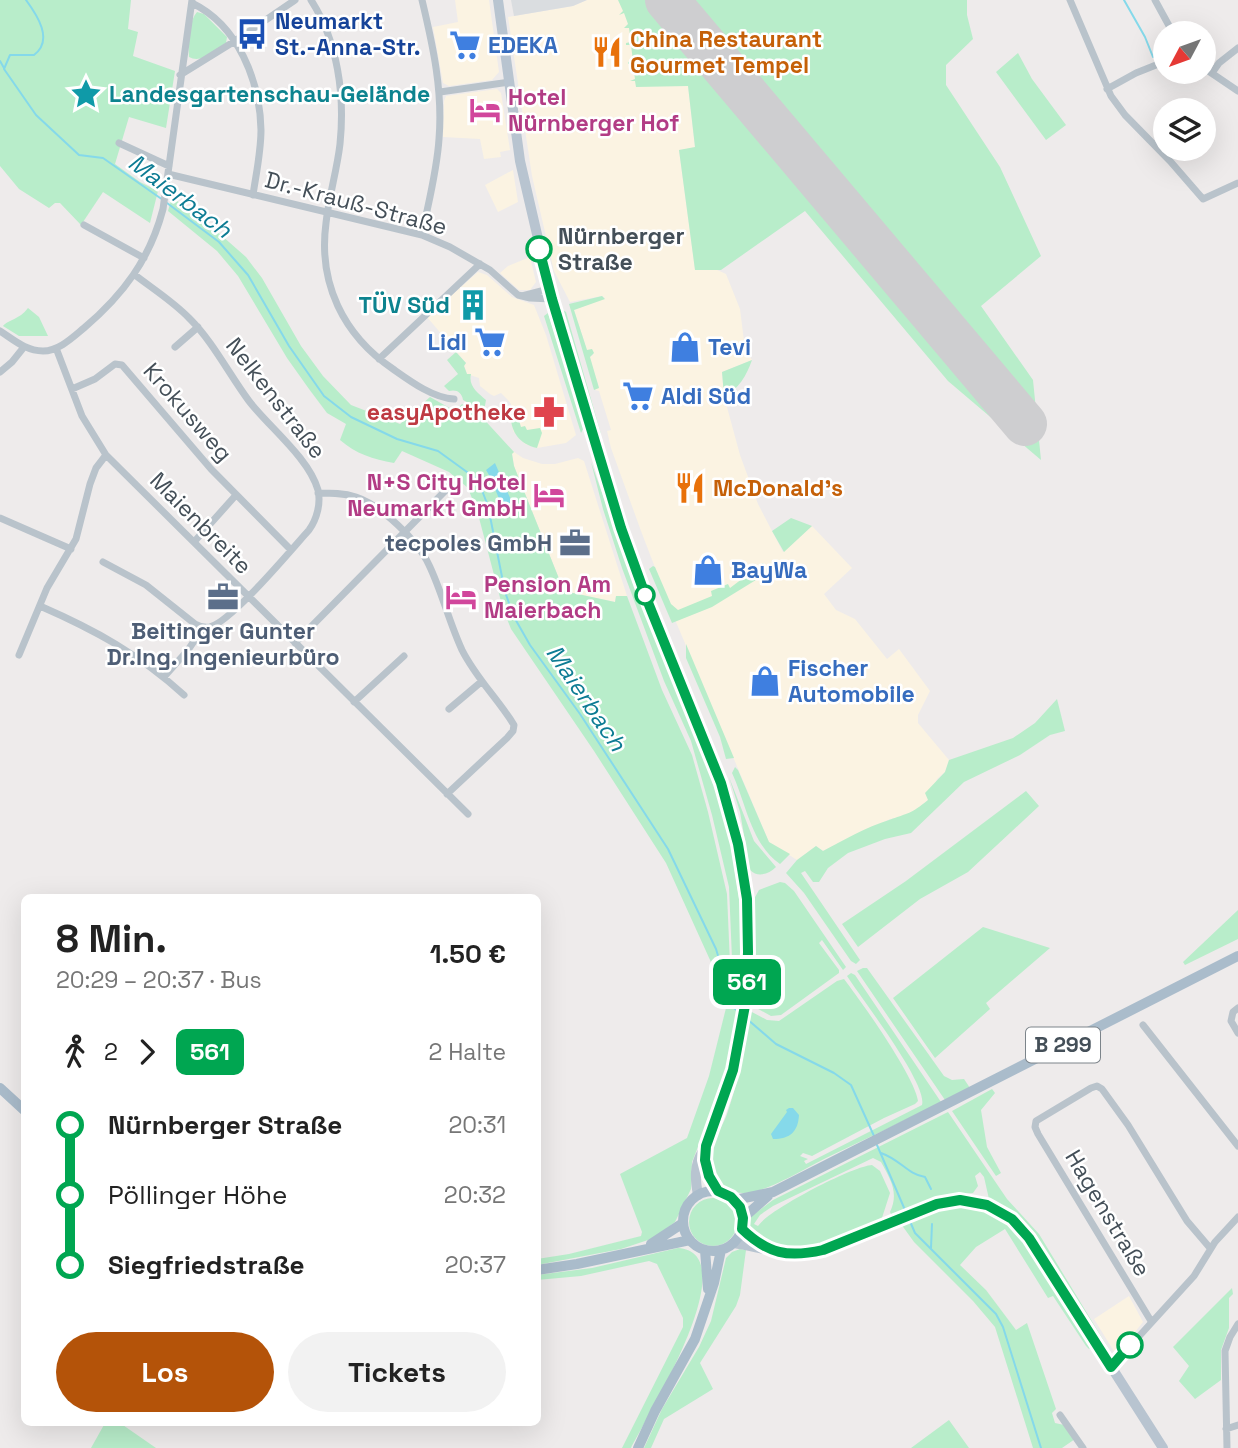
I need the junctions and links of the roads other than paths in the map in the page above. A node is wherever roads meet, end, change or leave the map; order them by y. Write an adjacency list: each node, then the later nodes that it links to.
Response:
1 (295, 0): 9 (street)
2 (311, 0): 23 (street)
3 (422, 0): 18 (street)
4 (498, 0): 15 (main road)
5 (1070, 0): 16 (street)
6 (1155, 0): 8 (street)
7 (192, 1): 9 (street); 13 (street)
8 (1166, 21)
9 (235, 41): 13 (street); 22 (street)
10 (1238, 48): 12 (street)
11 (1153, 66): 16 (street)
12 (1216, 67)
13 (180, 75): 20 (street)
14 (1216, 76): 17 (street)
15 (510, 82): 18 (street); 29 (main road)
16 (1107, 89): 21 (street)
17 (1238, 91)
18 (440, 92): 25 (street)
19 (119, 143): 20 (street, Dr.-Krauß-Straße)
20 (168, 170): 22 (street, Dr.-Krauß-Straße); 26 (street)
21 (1238, 183)
22 (253, 195): 23 (street, Dr.-Krauß-Straße)
23 (327, 213): 25 (street, Dr.-Krauß-Straße); 35 (street)
24 (84, 225): 26 (street)
25 (422, 235): 27 (street, Dr.-Krauß-Straße)
26 (144, 258): 28 (street)
27 (480, 264): 29 (street, Dr.-Krauß-Straße); 35 (street)
28 (135, 275): 30 (street, Nelkenstraße); 34 (street)
29 (550, 294): 68 (main road)
30 (198, 327): 33 (street, Nelkenstraße); 41 (street, Nelkenstraße)
31 (0, 331): 32 (street)
32 (24, 346): 34 (street); 36 (street)
33 (174, 347)
34 (56, 348): 37 (street, Maienbreite)
35 (379, 359): 38 (street)
36 (0, 372)
37 (72, 389): 39 (street, Maienbreite); 42 (street, Krokusweg)
38 (454, 398)
39 (106, 455): 45 (street, Maienbreite); 46 (street)
40 (447, 489): 44 (street)
41 (318, 493): 44 (street); 47 (street, Nelkenstraße)
42 (236, 495): 45 (street, Krokusweg); 47 (street, Krokusweg)
43 (0, 519): 46 (street)
44 (404, 533): 52 (street); 56 (street)
45 (194, 542): 49 (street, Maienbreite)
46 (71, 549): 50 (street)
47 (291, 550): 49 (street, Nelkenstraße)
48 (103, 562): 51 (street)
49 (248, 597): 51 (street, Nelkenstraße); 52 (street, Maienbreite)
50 (40, 606): 53 (street); 55 (street)
51 (203, 628): 55 (street)
52 (295, 643): 58 (street, Maienbreite)
53 (19, 655)
54 (404, 656): 58 (street)
55 (164, 677): 57 (street)
56 (481, 682): 59 (street); 60 (street)
57 (184, 695)
58 (354, 702): 60 (street, Maienbreite)
59 (449, 709)
60 (447, 794): 61 (street, Maienbreite)
61 (468, 814)
62 (1238, 956): 71 (main road, B 299)
63 (1238, 1008): 65 (street)
64 (1143, 1025): 69 (street)
65 (1238, 1033)
66 (0, 1087): 67 (main road)
67 (21, 1107)
68 (706, 1146): 70 (main road); 72 (main road)
69 (1238, 1146)
70 (718, 1191): 72 (main road); 73 (main road)
71 (773, 1192): 73 (main road, B 299); 76 (main road, B 299)
72 (698, 1195): 75 (main road)
73 (735, 1200): 76 (main road)
74 (1238, 1217): 80 (street)
75 (683, 1223): 77 (main road); 81 (main road)
76 (743, 1224): 78 (main road); 79 (main road)
77 (690, 1240): 81 (main road); 82 (main road)
78 (734, 1243): 79 (main road); 83 (main road)
79 (764, 1248): 88 (main road)
80 (1210, 1248): 86 (street); 86 (street, Hagenstraße)
81 (640, 1249): 84 (main road)
82 (705, 1250): 83 (main road); 85 (main road)
83 (721, 1250): 85 (main road)
84 (541, 1269)
85 (708, 1301): 92 (main road)
86 (1151, 1321): 88 (street)
87 (1238, 1324): 91 (street)
88 (1111, 1367): 94 (main road)
89 (1060, 1416): 93 (street)
90 (1238, 1425): 91 (street)
91 (1226, 1429): 95 (street)
92 (638, 1448)
93 (1083, 1448)
94 (1163, 1448)
95 (1227, 1448)

